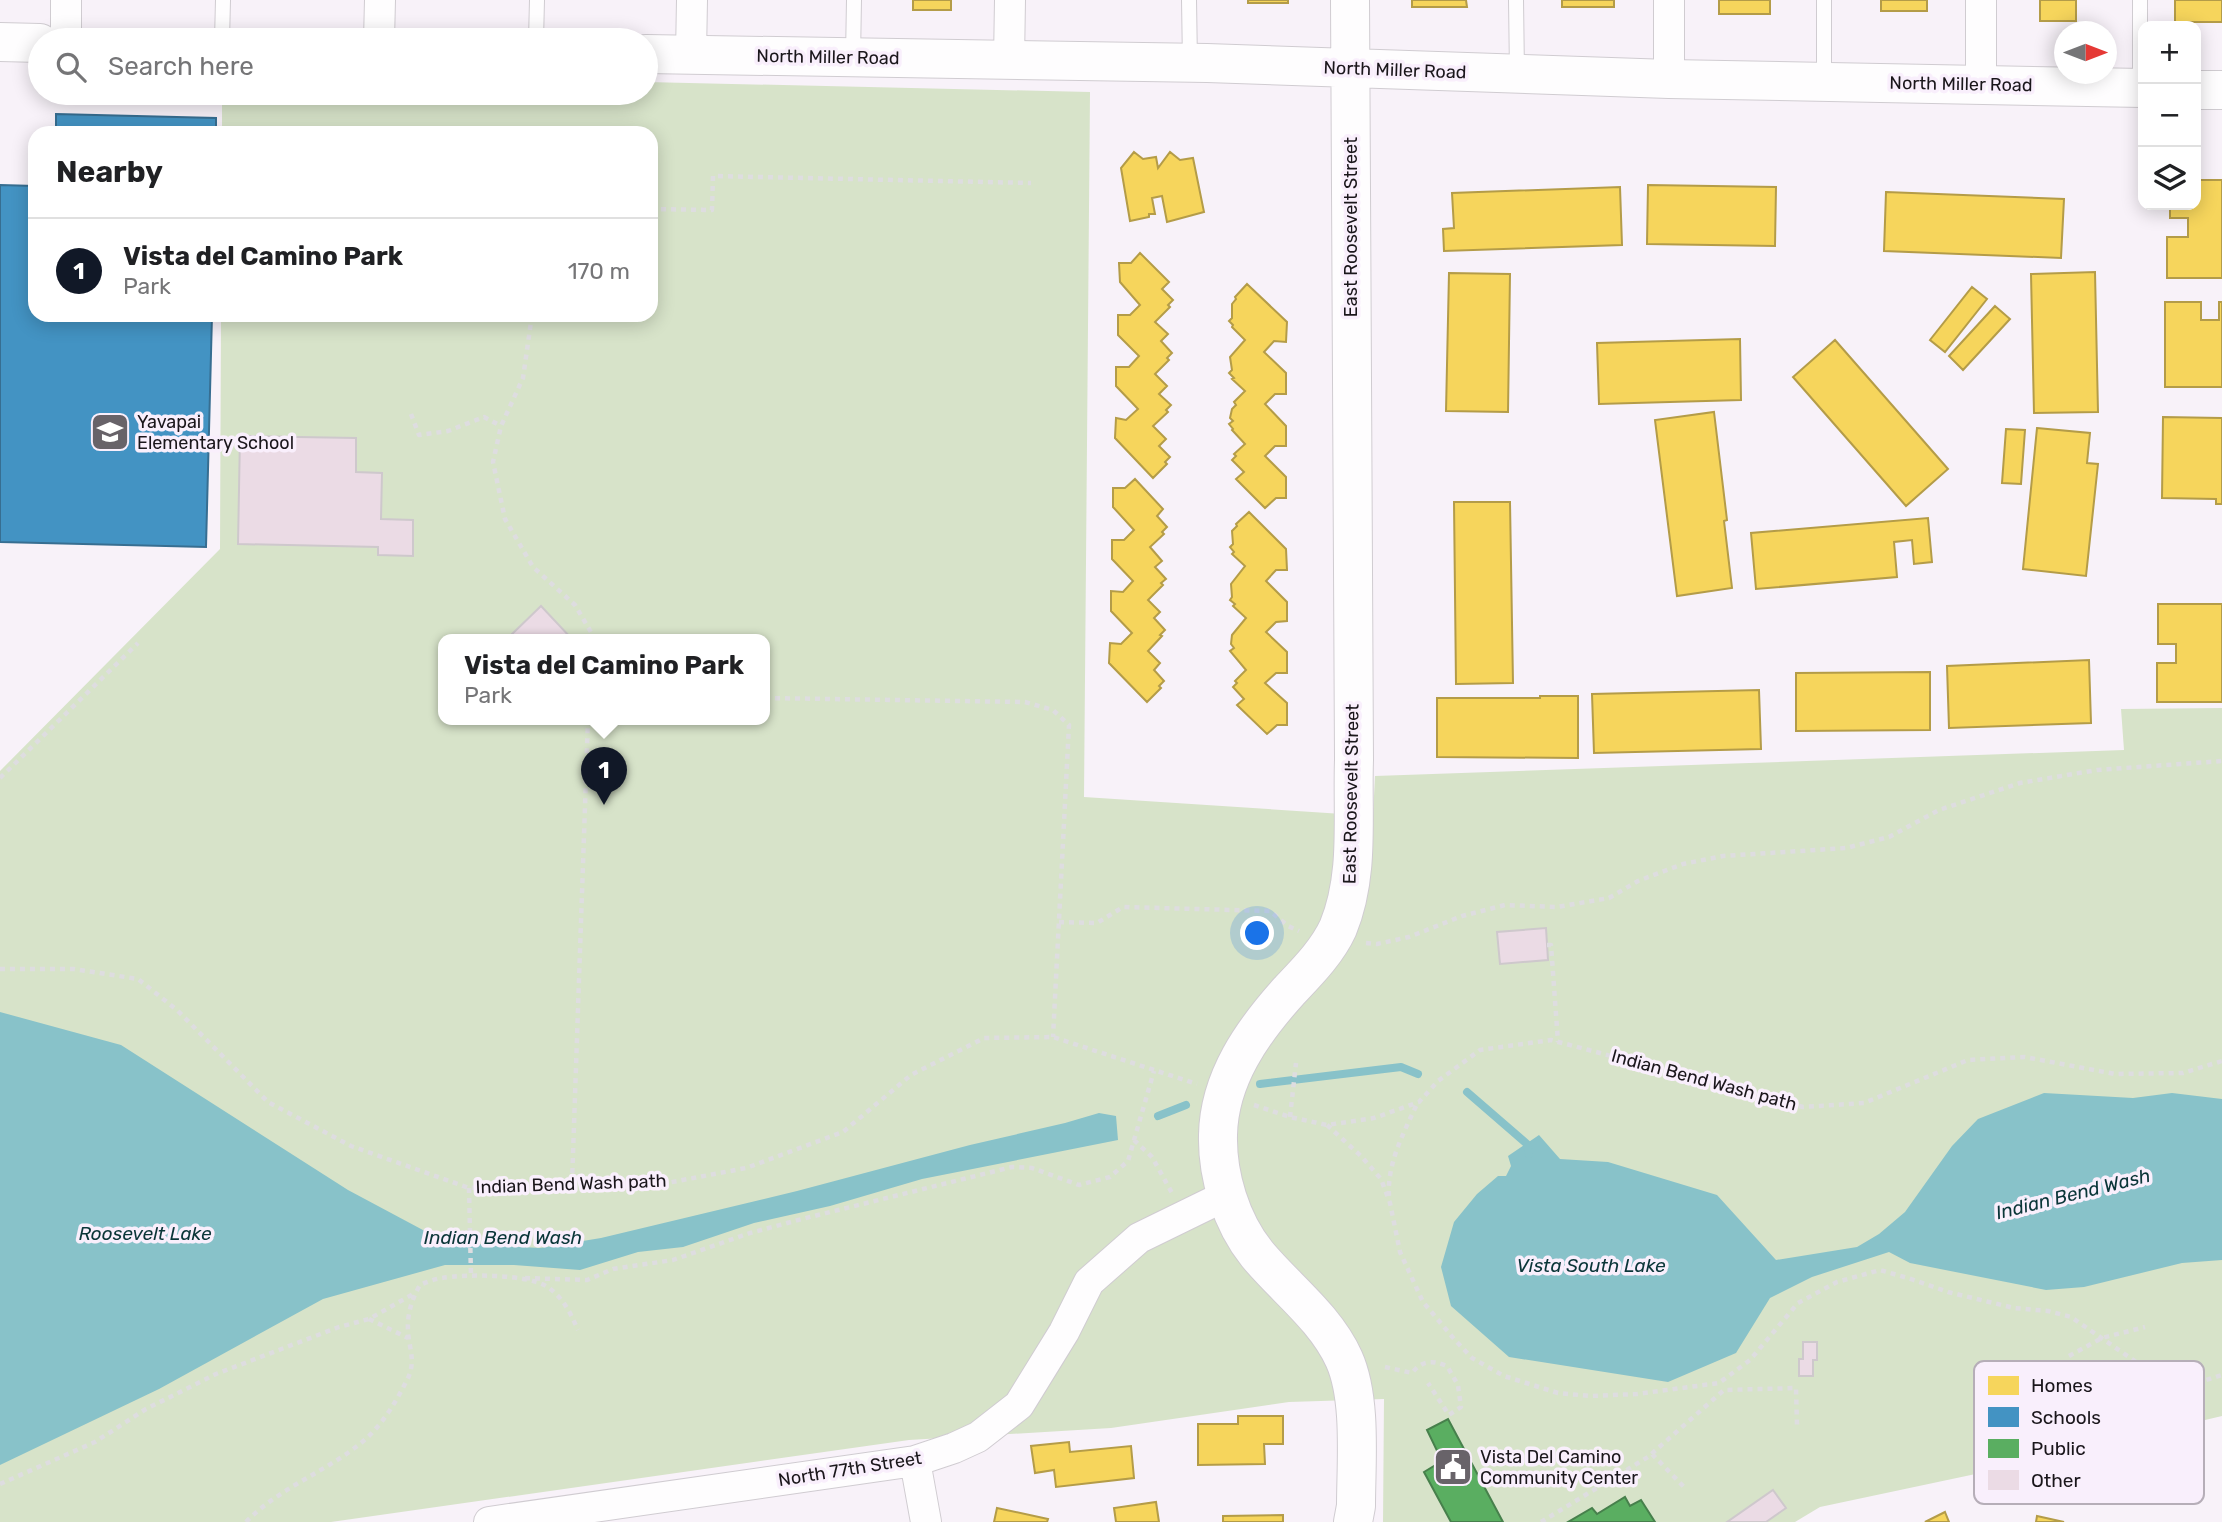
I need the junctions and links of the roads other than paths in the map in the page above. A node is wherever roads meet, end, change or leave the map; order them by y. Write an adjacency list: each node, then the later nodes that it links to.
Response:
1 (66, 0): 15 (street)
2 (223, 0): 16 (lane)
3 (380, 0): 17 (street)
4 (537, 0): 18 (lane)
5 (692, 0): 22 (street)
6 (853, 0): 23 (lane)
7 (1010, 0): 24 (street)
8 (1189, 0): 25 (lane)
9 (1350, 0): 26 (street, East Roosevelt Street)
10 (1516, 0): 27 (lane)
11 (1669, 0): 28 (street)
12 (1824, 0): 29 (lane)
13 (1981, 0): 31 (street)
14 (2140, 0): 30 (lane)
15 (66, 28)
16 (222, 28)
17 (379, 28)
18 (536, 28)
19 (0, 42): 20 (street)
20 (28, 43)
21 (658, 54): 22 (street, North Miller Road)
22 (691, 54): 23 (street, North Miller Road)
23 (853, 57): 24 (street, North Miller Road)
24 (1009, 60): 25 (street, North Miller Road)
25 (1190, 63): 26 (street, North Miller Road)
26 (1351, 68): 27 (street, North Miller Road); 35 (street, East Roosevelt Street)
27 (1517, 74): 28 (street, North Miller Road)
28 (1669, 79): 29 (street, North Miller Road)
29 (1824, 82): 31 (street, North Miller Road)
30 (2142, 84)
31 (1981, 85): 32 (street, North Miller Road)
32 (2138, 88)
33 (2201, 90): 34 (street)
34 (2222, 90)
35 (1227, 1195): 36 (street, North 77th Street); 38 (street, East Roosevelt Street)
36 (915, 1461): 37 (street, North 77th Street); 40 (street)
37 (599, 1515): 39 (street, North 77th Street)
38 (1356, 1517)
39 (489, 1522)
40 (926, 1522)

